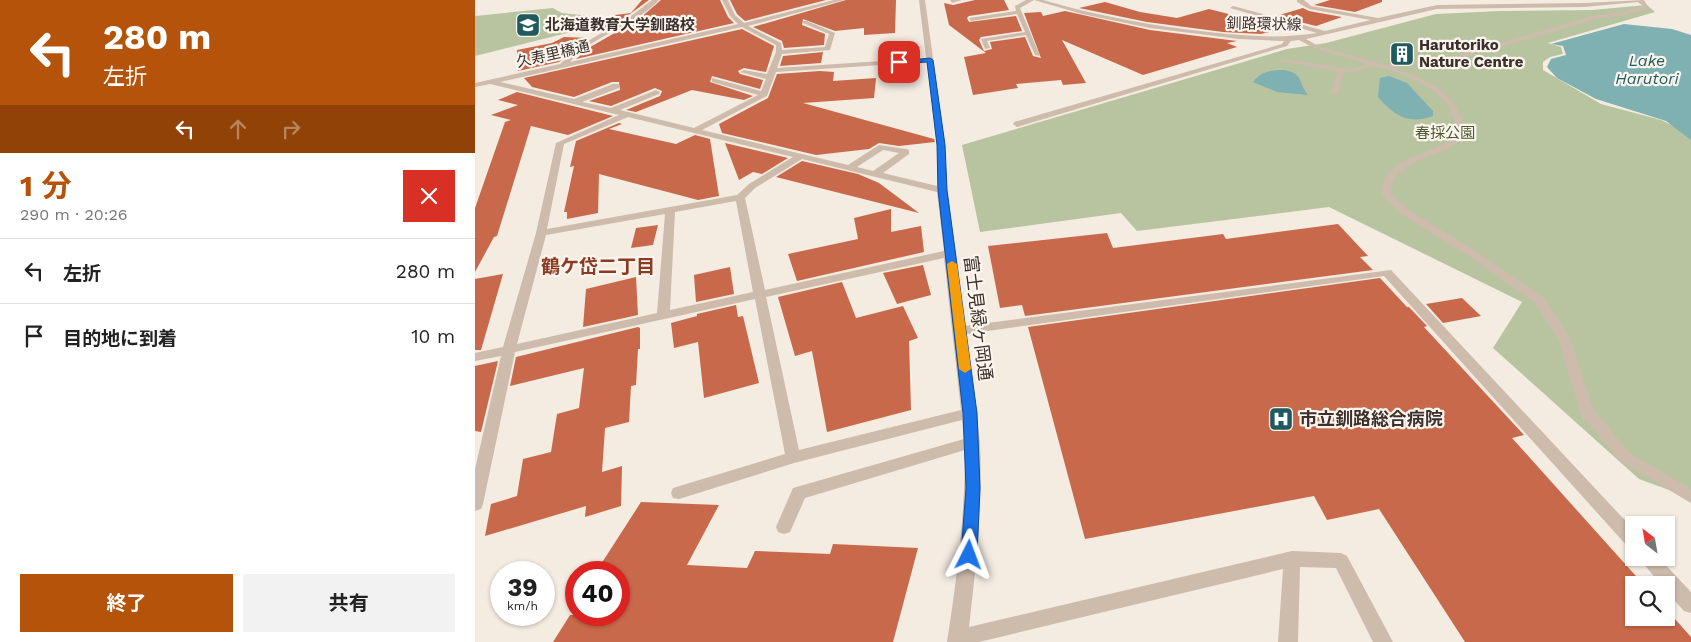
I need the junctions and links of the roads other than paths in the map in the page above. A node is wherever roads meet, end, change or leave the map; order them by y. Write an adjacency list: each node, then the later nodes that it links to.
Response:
1 (656, 0): 31 (street)
2 (725, 0): 19 (street)
3 (841, 0): 9 (street, 久寿里橋通)
4 (922, 0): 29 (street, 富士見緑ヶ岡通)
5 (1031, 0): 15 (street)
6 (1037, 0): 23 (street, 釧路環状線)
7 (1301, 0): 17 (street)
8 (1640, 0): 10 (street, 釧路環状線); 32 (street)
9 (831, 1): 19 (street, 久寿里橋通)
10 (1584, 2): 13 (street, 釧路環状線)
11 (1420, 4): 13 (street)
12 (1233, 8): 21 (street)
13 (1427, 8): 17 (street, 釧路環状線)
14 (984, 10): 15 (street)
15 (1018, 10): 16 (street); 20 (street)
16 (971, 19)
17 (1380, 20): 21 (street, 釧路環状線)
18 (805, 22): 25 (street)
19 (743, 26): 26 (street); 31 (street, 久寿里橋通)
20 (1029, 33): 24 (street); 27 (street)
21 (1326, 34): 22 (street, 釧路環状線)
22 (1300, 38): 23 (street, 釧路環状線); 32 (street)
23 (1289, 39): 46 (street)
24 (987, 48)
25 (800, 50): 26 (street); 28 (street)
26 (779, 52): 35 (street)
27 (1038, 55)
28 (835, 57)
29 (930, 60): 35 (street); 51 (street, 富士見緑ヶ岡通)
30 (1283, 60): 33 (street)
31 (563, 65): 37 (street, 久寿里橋通)
32 (1380, 66): 33 (street); 65 (street)
33 (1341, 69): 41 (street)
34 (744, 72): 35 (street)
35 (770, 74): 42 (street)
36 (715, 80): 42 (street)
37 (491, 82): 38 (street, 久寿里橋通); 43 (street)
38 (475, 85)
39 (616, 86): 43 (street)
40 (656, 92): 44 (street)
41 (1334, 93)
42 (765, 94): 47 (street)
43 (574, 102): 44 (street)
44 (611, 111): 45 (street)
45 (627, 115): 47 (street); 54 (street)
46 (1017, 124)
47 (693, 131): 48 (street)
48 (801, 156): 49 (street); 52 (street)
49 (849, 168): 50 (street); 50 (street)
50 (875, 174): 51 (street)
51 (942, 190): 55 (street, 富士見緑ヶ岡通)
52 (740, 197): 53 (street); 56 (street)
53 (670, 210): 54 (street); 57 (street)
54 (541, 234): 59 (street)
55 (950, 253): 56 (street); 58 (street, 富士見緑ヶ岡通)
56 (761, 294): 57 (street); 63 (street)
57 (663, 316): 59 (street)
58 (960, 331): 61 (street, 富士見緑ヶ岡通); 68 (street)
59 (509, 350): 60 (street); 66 (street)
60 (475, 357)
61 (970, 413): 62 (street, 富士見緑ヶ岡通); 63 (street)
62 (972, 442): 67 (street); 72 (street, 富士見緑ヶ岡通)
63 (793, 457): 64 (street)
64 (679, 493)
65 (1691, 497)
66 (475, 504)
67 (784, 528)
68 (1625, 532)
69 (1292, 559): 72 (street); 73 (street); 74 (street)
70 (1655, 566): 71 (street)
71 (1691, 605)
72 (957, 640)
73 (1288, 642)
74 (1383, 642)

